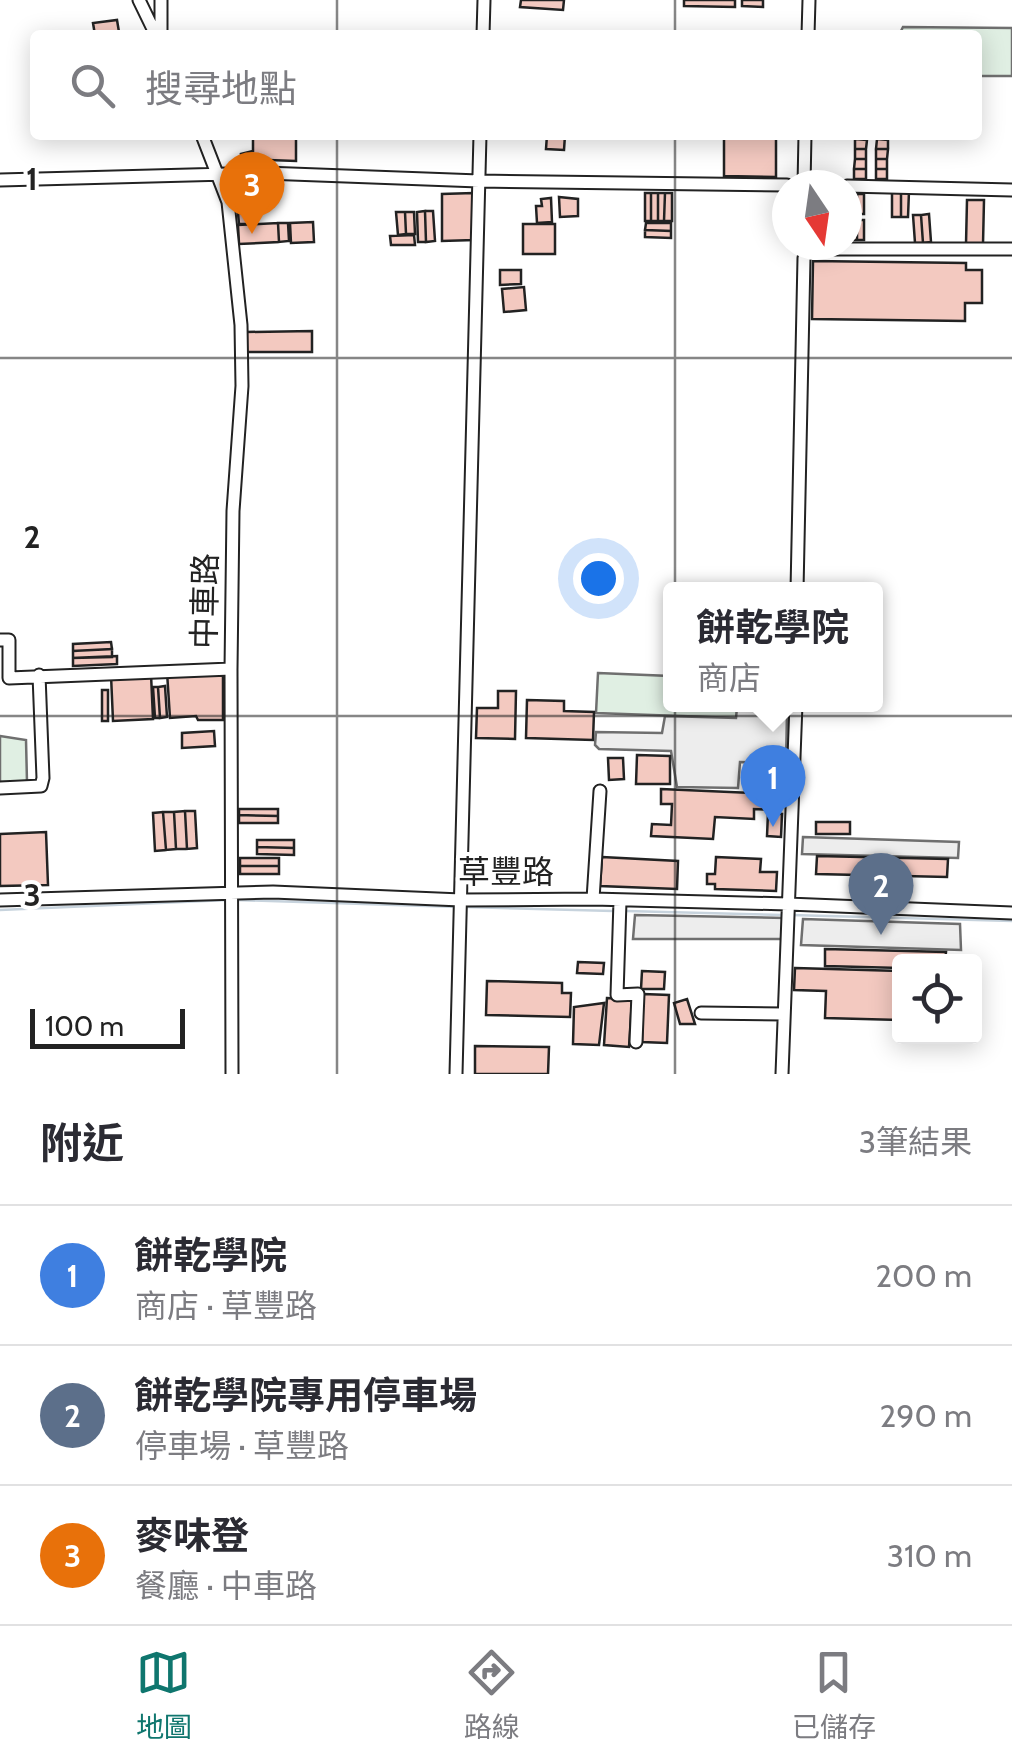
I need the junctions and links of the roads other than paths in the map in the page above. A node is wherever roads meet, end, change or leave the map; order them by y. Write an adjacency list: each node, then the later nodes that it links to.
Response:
1 (139, 0): 5 (street)
2 (161, 0): 6 (street)
3 (484, 0): 7 (street)
4 (810, 0): 8 (street)
5 (156, 30)
6 (159, 30)
7 (483, 30)
8 (808, 30)
9 (204, 140): 13 (street, 中車路)
10 (480, 140): 15 (street)
11 (805, 140): 12 (street)
12 (804, 170)
13 (219, 173): 14 (street); 15 (street); 22 (street, 中車路)
14 (0, 180)
15 (479, 181): 16 (street); 31 (street)
16 (772, 185)
17 (862, 186): 18 (street)
18 (1012, 190)
19 (1012, 250): 20 (street)
20 (797, 582)
21 (0, 640): 24 (street)
22 (231, 669): 23 (street); 28 (street, 中車路)
23 (39, 675): 24 (street); 26 (street)
24 (5, 679)
25 (796, 712): 33 (street)
26 (0, 788)
27 (600, 791): 29 (street)
28 (232, 892): 30 (street, 草豐路); 31 (street, 草豐路); 38 (street, 中車路)
29 (593, 899): 31 (street, 草豐路); 32 (street, 草豐路)
30 (0, 900)
31 (461, 900): 39 (street)
32 (620, 900): 33 (street, 草豐路); 37 (street)
33 (788, 904): 34 (street, 草豐路); 36 (street)
34 (1012, 914)
35 (701, 1013): 36 (street)
36 (784, 1014): 40 (street)
37 (636, 1042)
38 (232, 1074)
39 (456, 1074)
40 (782, 1074)

